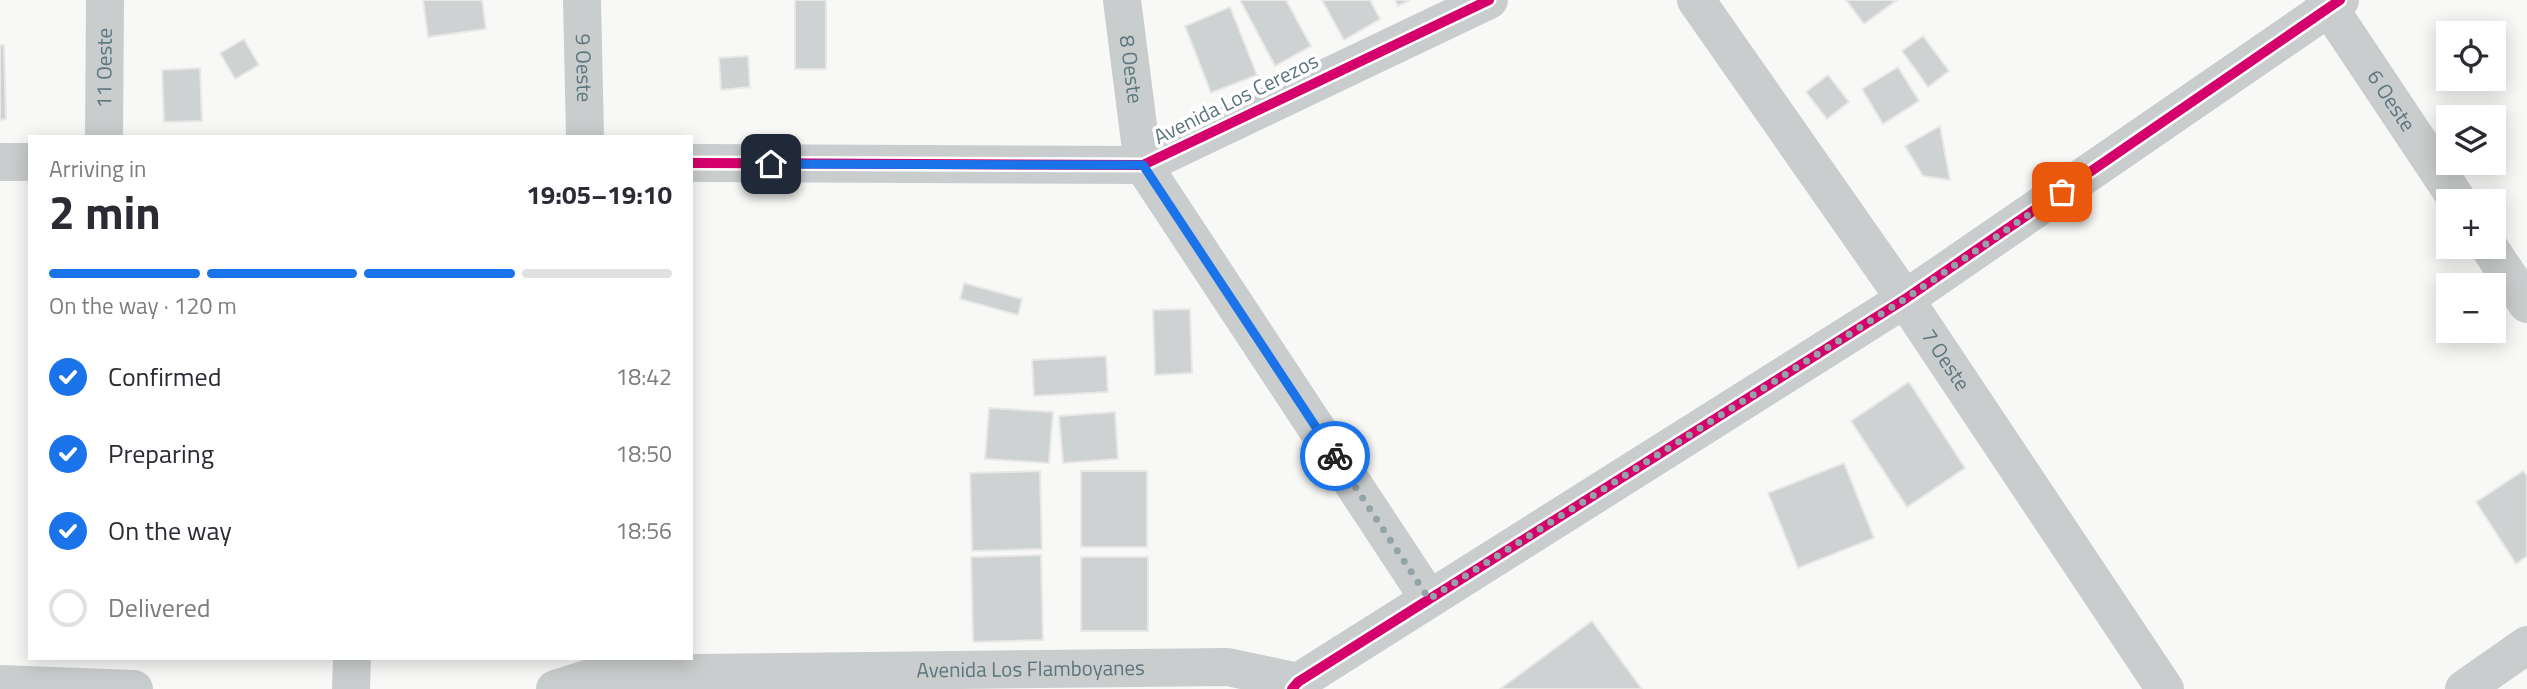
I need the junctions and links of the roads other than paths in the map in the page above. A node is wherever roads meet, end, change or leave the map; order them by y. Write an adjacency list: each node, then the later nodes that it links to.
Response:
1 (105, 0): 7 (street, 11 Oeste)
2 (582, 0): 8 (street, 9 Oeste)
3 (1122, 0): 12 (street, 8 Oeste)
4 (1489, 0): 12 (street, Avenida Los Cerezos)
5 (1696, 0): 15 (street, 7 Oeste)
6 (2331, 3): 13 (street, 6 Oeste); 15 (street, Avenida Los Flamboyanes)
7 (104, 135)
8 (585, 135)
9 (0, 162): 10 (street)
10 (28, 162)
11 (693, 163): 12 (street, Avenida Los Cerezos)
12 (1143, 165): 17 (street, 8 Oeste)
13 (2450, 189)
14 (2497, 259): 16 (street)
15 (1905, 299): 17 (street, Avenida Los Flamboyanes); 25 (street, 7 Oeste)
16 (2527, 304)
17 (1429, 599): 21 (street, Avenida Los Flamboyanes)
18 (2527, 645): 26 (street)
19 (352, 660): 23 (street)
20 (0, 684): 22 (street)
21 (1295, 685): 24 (street, Avenida Los Flamboyanes)
22 (134, 689)
23 (351, 689)
24 (555, 689)
25 (2165, 689)
26 (2464, 689)

